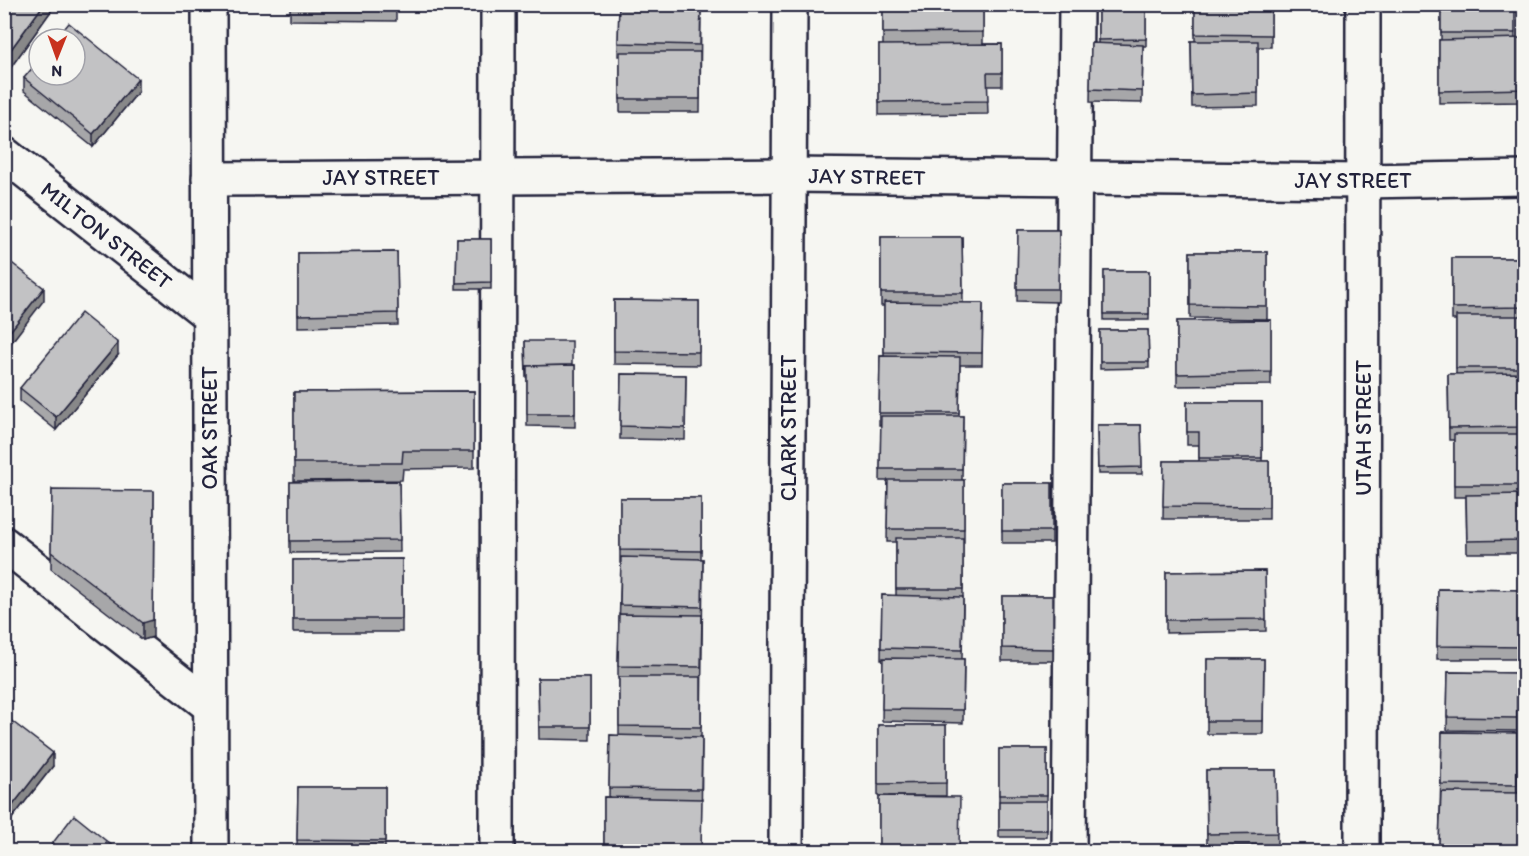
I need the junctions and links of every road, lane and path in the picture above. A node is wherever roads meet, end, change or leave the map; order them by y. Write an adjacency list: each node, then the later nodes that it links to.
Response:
1 (208, 4): 11 (street, OAK STREET)
2 (498, 4): 8 (street)
3 (790, 4): 7 (street, CLARK STREET)
4 (1076, 4): 9 (street)
5 (1363, 4): 12 (street, UTAH STREET)
6 (4, 154): 13 (street, MILTON STREET)
7 (790, 175): 8 (street, JAY STREET); 9 (street, JAY STREET); 18 (street, CLARK STREET)
8 (497, 177): 11 (street, JAY STREET); 17 (street)
9 (1076, 178): 12 (street, JAY STREET); 19 (street)
10 (1524, 178): 12 (street, JAY STREET)
11 (209, 179): 13 (street, OAK STREET)
12 (1364, 181): 20 (street, UTAH STREET)
13 (209, 315): 15 (street, OAK STREET)
14 (4, 544): 15 (street)
15 (210, 706): 16 (street, OAK STREET)
16 (211, 852)
17 (497, 852)
18 (786, 852)
19 (1069, 852)
20 (1362, 852)

